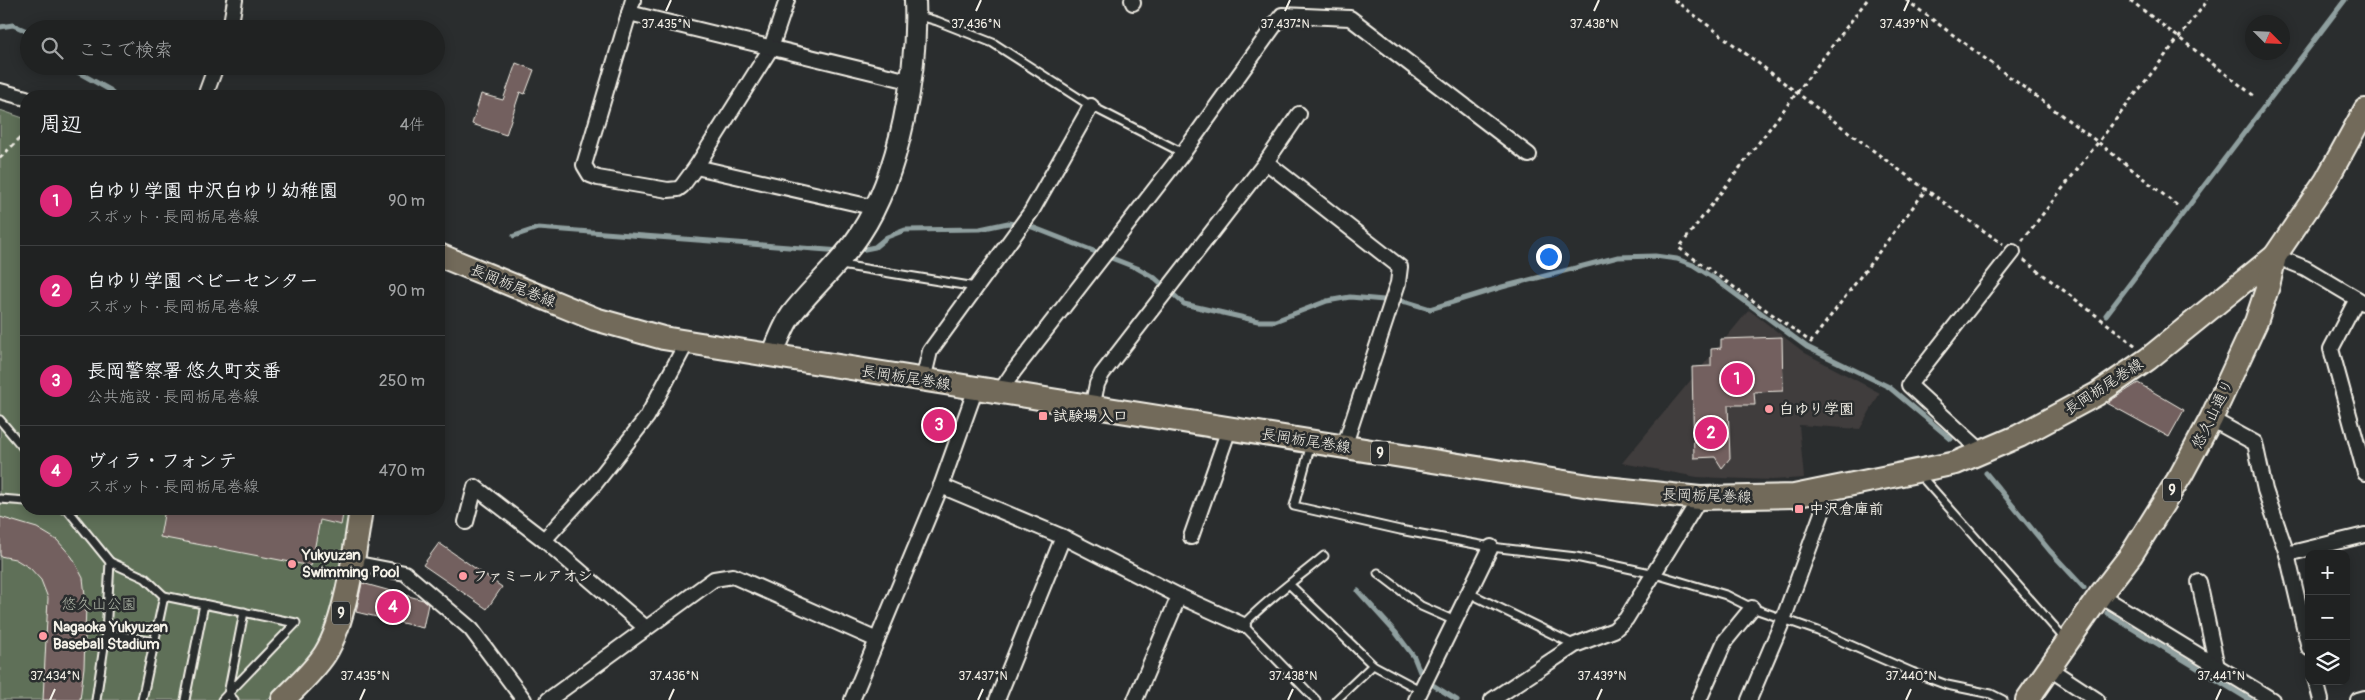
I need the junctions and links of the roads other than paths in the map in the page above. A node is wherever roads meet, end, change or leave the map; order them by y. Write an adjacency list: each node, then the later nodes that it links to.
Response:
1 (235, 0): 5 (street)
2 (787, 0): 6 (street)
3 (631, 6): 6 (street); 18 (street)
4 (916, 8): 8 (street); 12 (lane)
5 (232, 20)
6 (771, 48): 8 (street); 18 (street)
7 (213, 75): 9 (street)
8 (909, 81): 19 (street)
9 (207, 90)
10 (0, 91): 11 (street)
11 (20, 96)
12 (1091, 106): 15 (lane); 24 (street)
13 (2365, 110): 21 (main road, 悠久山通り / 9)
14 (1299, 114): 17 (street)
15 (1184, 153): 16 (street); 30 (street)
16 (1529, 155)
17 (1266, 162): 31 (street); 39 (street)
18 (696, 167): 19 (street)
19 (876, 208): 23 (street)
20 (2013, 252): 40 (street)
21 (2275, 256): 25 (street); 32 (main road, 悠久山通り / 9); 40 (main road, 長岡栃尾巻線 / 9)
22 (445, 257): 26 (main road, 長岡栃尾巻線 / 9)
23 (838, 264): 24 (lane); 27 (street)
24 (976, 287): 28 (street)
25 (2361, 301): 42 (street)
26 (687, 342): 27 (main road, 長岡栃尾巻線 / 9); 54 (street)
27 (772, 356): 28 (main road, 長岡栃尾巻線 / 9)
28 (923, 380): 29 (main road, 長岡栃尾巻線 / 9)
29 (976, 388): 30 (main road, 長岡栃尾巻線 / 9); 43 (street)
30 (999, 393): 31 (main road, 長岡栃尾巻線 / 9)
31 (1092, 408): 35 (main road, 長岡栃尾巻線 / 9)
32 (2211, 419): 56 (street); 65 (main road, 悠久山通り / 9)
33 (0, 420): 34 (lane)
34 (6, 427): 36 (lane); 38 (lane)
35 (1229, 429): 37 (main road, 長岡栃尾巻線 / 9); 53 (street)
36 (0, 434)
37 (1312, 442): 39 (main road, 長岡栃尾巻線 / 9); 55 (lane)
38 (20, 444)
39 (1344, 447): 46 (main road, 長岡栃尾巻線 / 9)
40 (1982, 452): 41 (main road, 長岡栃尾巻線 / 9)
41 (1918, 472): 44 (main road, 長岡栃尾巻線 / 9); 78 (lane)
42 (2365, 473)
43 (941, 486): 52 (street); 76 (street)
44 (1823, 491): 46 (main road, 長岡栃尾巻線 / 9); 71 (street)
45 (0, 498): 47 (lane)
46 (1700, 498): 61 (street)
47 (20, 500)
48 (71, 515): 58 (lane)
49 (360, 515): 59 (main road, 9)
50 (466, 522): 54 (street)
51 (2365, 535): 56 (street)
52 (1063, 537): 67 (street); 97 (street)
53 (1191, 537)
54 (544, 540): 74 (street)
55 (1491, 546): 61 (lane); 64 (street)
56 (2287, 554): 77 (street)
57 (1324, 556): 63 (lane)
58 (110, 562): 66 (lane); 75 (lane)
59 (353, 563): 93 (main road, 9); 94 (street)
60 (1378, 573): 72 (lane)
61 (1655, 574): 69 (lane); 80 (street)
62 (2199, 582): 82 (street)
63 (1290, 585): 73 (lane); 81 (lane)
64 (1469, 593): 72 (street); 80 (lane)
65 (2100, 595): 78 (main road, 悠久山通り / 9); 82 (street)
66 (164, 596): 68 (lane); 79 (lane)
67 (1179, 596): 73 (street); 98 (street)
68 (204, 604): 70 (lane); 90 (lane)
69 (1752, 608): 71 (lane); 102 (street)
70 (244, 612): 85 (lane); 85 (lane)
71 (1783, 620): 103 (street); 104 (lane)
72 (1455, 621): 86 (street)
73 (1243, 625): 99 (lane)
74 (646, 628): 76 (street); 95 (street)
75 (106, 632): 79 (lane); 88 (lane)
76 (876, 640): 96 (street)
77 (2307, 640)
78 (2067, 641): 83 (main road, 悠久山通り / 9)
79 (154, 642): 89 (lane)
80 (1575, 645): 101 (street)
81 (1373, 665): 86 (lane); 100 (lane)
82 (2218, 667): 107 (street)
83 (2050, 669): 105 (main road, 悠久山通り / 9); 106 (street)
84 (2317, 685): 108 (street)
85 (228, 694): 91 (lane); 92 (lane)
86 (1418, 695)
87 (2365, 698): 109 (street)
88 (96, 700)
89 (142, 700)
90 (185, 700)
91 (222, 700)
92 (234, 700)
93 (283, 700)
94 (524, 700)
95 (548, 700)
96 (852, 700)
97 (997, 700)
98 (1135, 700)
99 (1316, 700)
100 (1336, 700)
101 (1492, 700)
102 (1699, 700)
103 (1749, 700)
104 (2003, 700)
105 (2027, 700)
106 (2097, 700)
107 (2272, 700)
108 (2321, 700)
109 (2358, 700)

